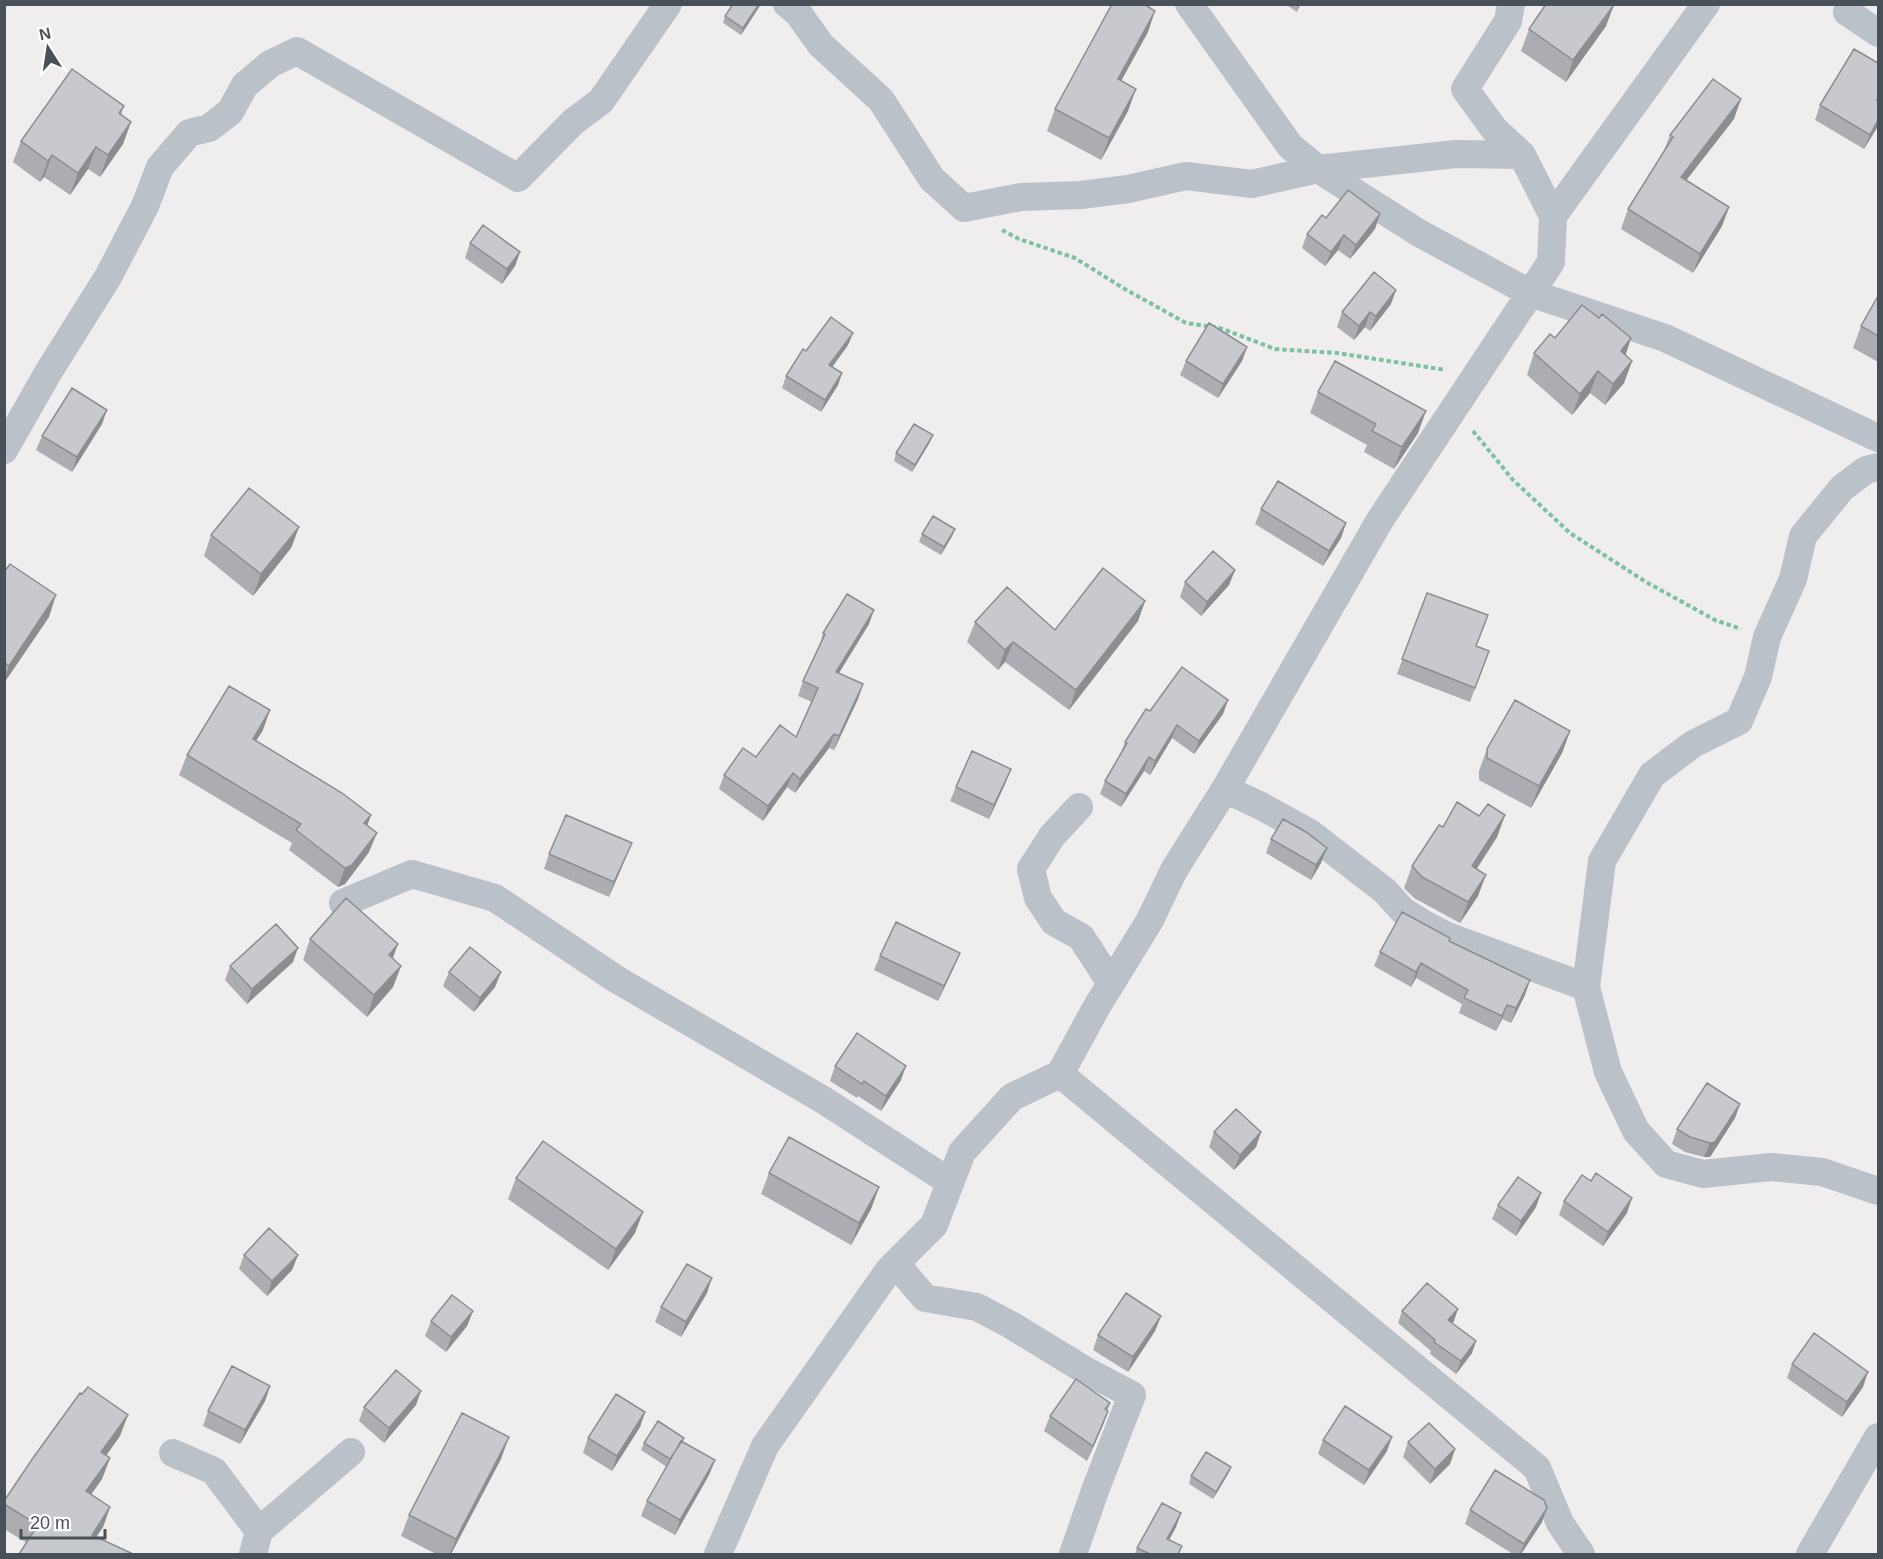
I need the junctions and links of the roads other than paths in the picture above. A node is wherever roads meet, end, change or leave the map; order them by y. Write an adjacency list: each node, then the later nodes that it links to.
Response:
1 (668, 4): 13 (street)
2 (787, 4): 9 (street)
3 (1189, 4): 9 (street)
4 (1511, 4): 8 (street)
5 (1706, 4): 10 (street)
6 (1847, 12): 7 (street)
7 (1878, 33)
8 (1522, 155): 9 (street); 10 (street)
9 (1318, 169): 11 (street)
10 (1553, 216): 11 (street)
11 (1530, 293): 12 (street); 15 (street)
12 (1878, 438)
13 (4, 450)
14 (1878, 467): 19 (street)
15 (1225, 789): 18 (street); 19 (street)
16 (1079, 807): 18 (street)
17 (344, 903): 21 (street)
18 (1110, 983): 20 (street)
19 (1586, 987): 22 (street)
20 (1060, 1074): 21 (street); 31 (street)
21 (950, 1182): 23 (street)
22 (1878, 1191)
23 (896, 1264): 29 (street); 30 (street)
24 (1878, 1437): 28 (street)
25 (351, 1452): 27 (street)
26 (173, 1453): 27 (street)
27 (256, 1543)
28 (1814, 1552)
29 (718, 1554)
30 (1073, 1554)
31 (1581, 1554)

